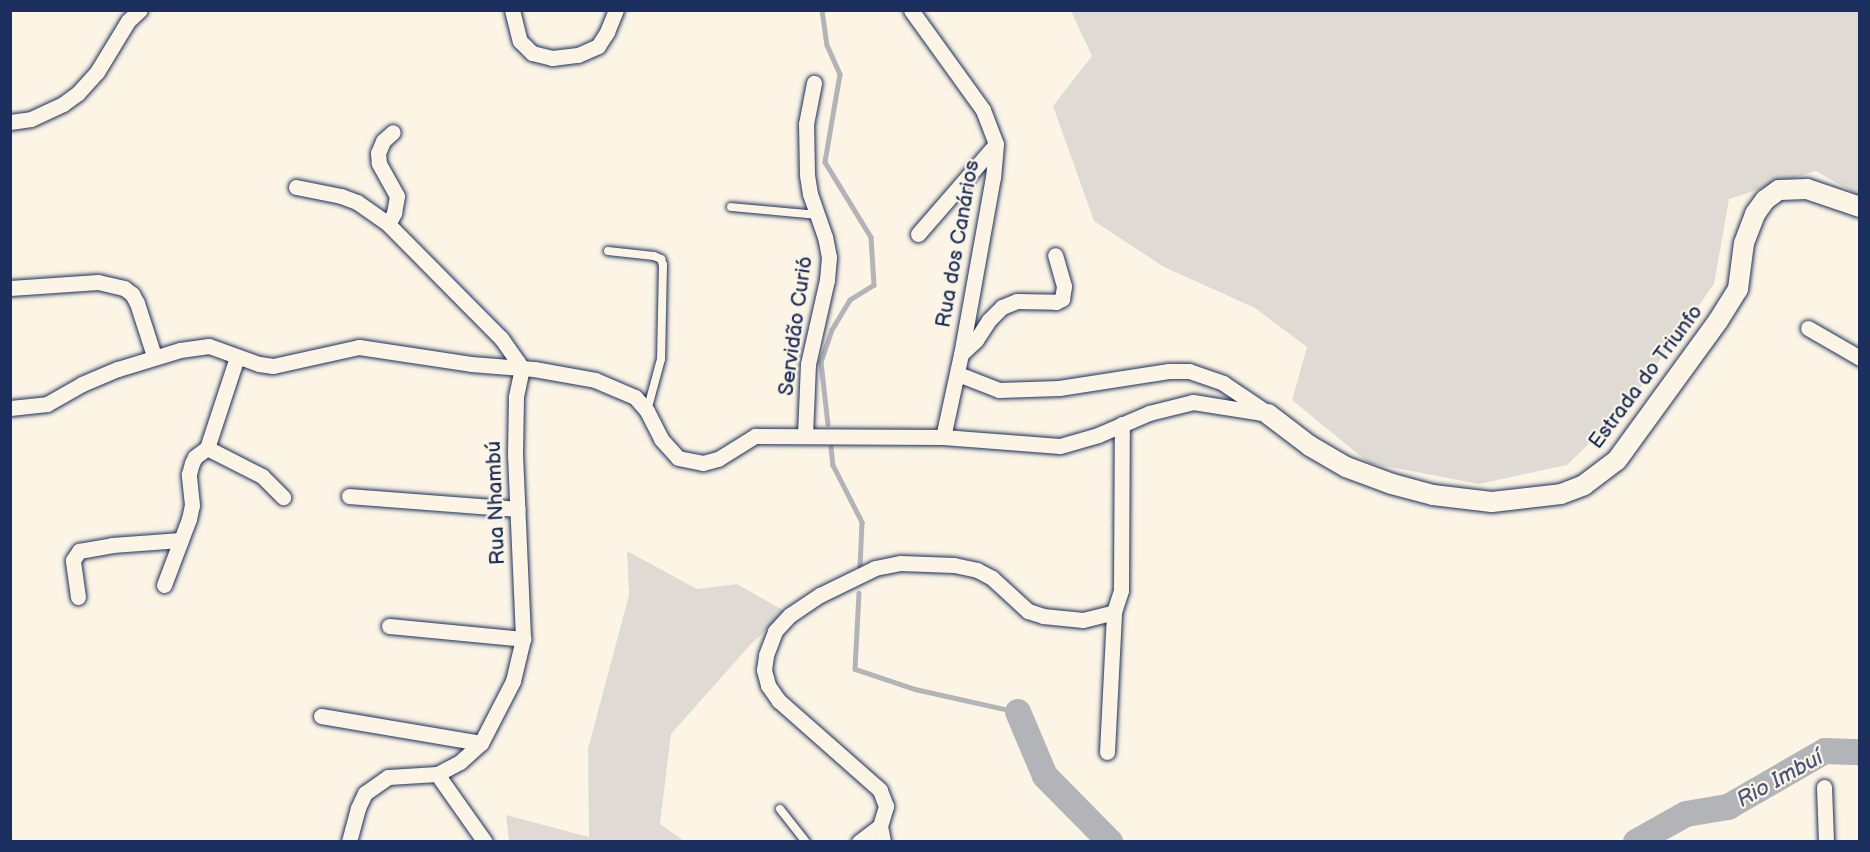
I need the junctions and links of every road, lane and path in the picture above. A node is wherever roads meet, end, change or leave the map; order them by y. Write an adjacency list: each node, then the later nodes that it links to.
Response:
1 (140, 10): 6 (street)
2 (512, 10): 3 (street)
3 (616, 10)
4 (911, 10): 8 (street, Rua dos Canários)
5 (814, 83): 12 (street, Servidão Curió)
6 (10, 122)
7 (393, 132): 13 (street)
8 (996, 144): 14 (street); 19 (street, Rua dos Canários)
9 (296, 187): 13 (street)
10 (731, 207): 12 (lane)
11 (1860, 207): 27 (street, Estrada do Triunfo)
12 (817, 214): 29 (street, Servidão Curió)
13 (388, 224): 23 (street)
14 (918, 234)
15 (608, 251): 26 (lane)
16 (1055, 255): 19 (street)
17 (10, 288): 20 (street)
18 (1808, 328): 22 (street)
19 (961, 354): 24 (street, Rua dos Canários)
20 (154, 356): 21 (street); 25 (street)
21 (237, 357): 23 (street); 31 (street)
22 (1860, 358)
23 (522, 368): 26 (street); 34 (street, Rua Nhambú)
24 (957, 374): 27 (street); 30 (street, Rua dos Canários)
25 (10, 408)
26 (647, 411): 29 (street)
27 (1268, 414): 28 (street)
28 (1122, 424): 30 (street); 38 (street)
29 (805, 435): 30 (street)
30 (943, 437)
31 (207, 448): 33 (street); 35 (street)
32 (349, 496): 34 (street)
33 (283, 497)
34 (518, 508): 40 (street, Rua Nhambú)
35 (181, 540): 36 (street); 37 (street)
36 (164, 585)
37 (78, 597)
38 (1114, 612): 43 (street); 47 (street)
39 (389, 626): 40 (street)
40 (523, 639): 42 (street, Rua Nhambú)
41 (321, 716): 42 (street)
42 (481, 743): 44 (street, Rua Nhambú)
43 (1107, 752)
44 (437, 774): 48 (street, Rua Nhambú); 49 (street)
45 (1824, 787): 52 (street)
46 (780, 809): 50 (lane)
47 (881, 834): 51 (street)
48 (349, 842)
49 (485, 842)
50 (806, 842)
51 (859, 842)
52 (1826, 842)

